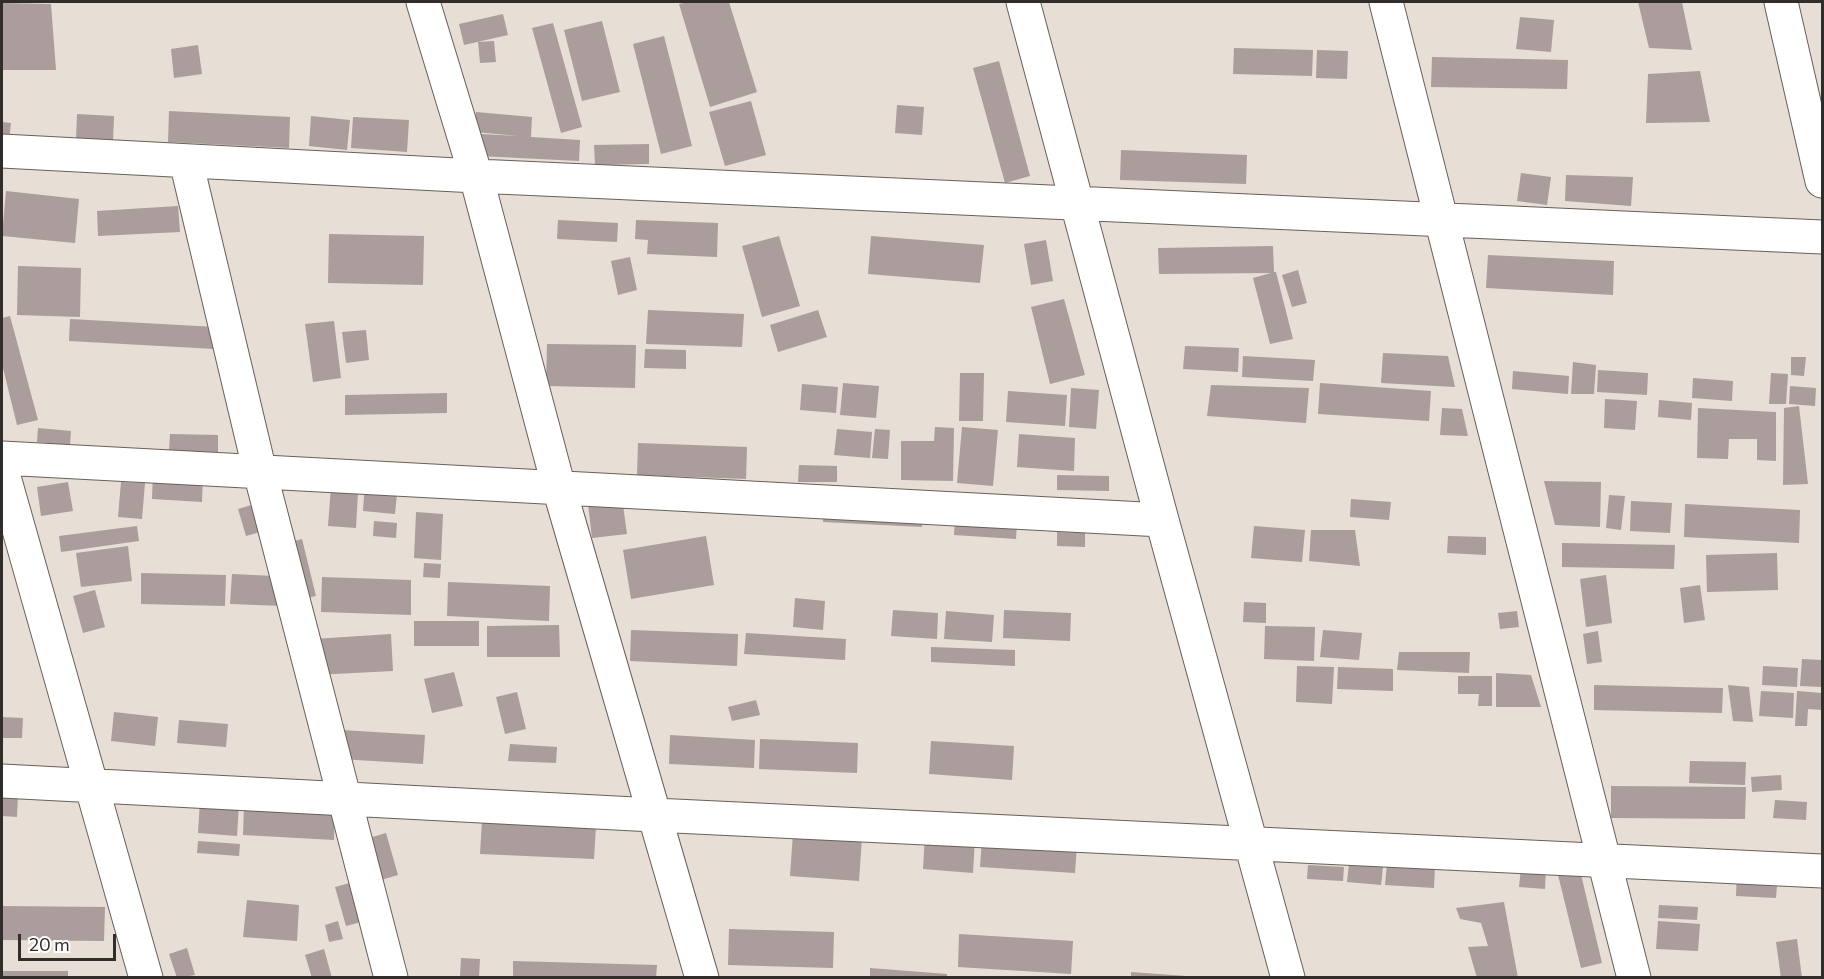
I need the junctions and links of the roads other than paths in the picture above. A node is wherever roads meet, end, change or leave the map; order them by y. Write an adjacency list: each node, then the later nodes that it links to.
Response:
1 (423, 2): 7 (street)
2 (1023, 2): 9 (street)
3 (1386, 2): 10 (street)
4 (1781, 2): 8 (street)
5 (2, 151): 6 (street)
6 (186, 161): 7 (street); 14 (street)
7 (476, 176): 9 (street); 15 (street)
8 (1822, 179)
9 (1078, 204): 10 (street); 16 (street)
10 (1442, 220): 11 (street); 22 (street)
11 (1822, 237)
12 (2, 458): 14 (street)
13 (2, 470): 18 (street)
14 (260, 472): 15 (street); 19 (street)
15 (559, 488): 16 (street); 20 (street)
16 (1162, 520): 21 (street)
17 (2, 782): 18 (street)
18 (92, 786): 19 (street); 24 (street)
19 (345, 798): 20 (street); 25 (street)
20 (654, 815): 21 (street); 26 (street)
21 (1251, 843): 22 (street); 27 (street)
22 (1603, 860): 23 (street); 28 (street)
23 (1822, 871)
24 (146, 978)
25 (391, 978)
26 (702, 978)
27 (1288, 978)
28 (1634, 978)

